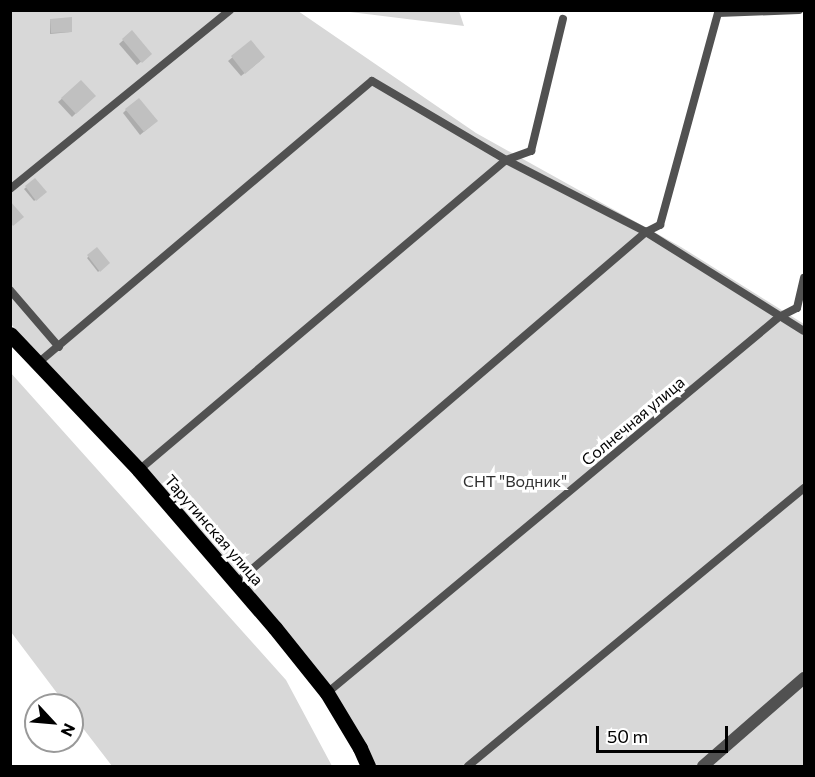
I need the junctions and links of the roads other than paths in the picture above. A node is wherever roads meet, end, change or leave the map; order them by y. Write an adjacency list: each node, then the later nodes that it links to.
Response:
1 (230, 10): 5 (lane)
2 (798, 10): 6 (lane)
3 (563, 19): 4 (lane)
4 (506, 160): 6 (lane); 12 (lane); 14 (lane)
5 (10, 189)
6 (646, 232): 9 (lane); 16 (lane)
7 (804, 278): 9 (lane, Солнечная улица)
8 (10, 290): 12 (lane)
9 (779, 317): 10 (lane); 18 (lane, Солнечная улица)
10 (804, 331)
11 (10, 334): 13 (main road, Тарутинская улица)
12 (59, 347): 13 (lane)
13 (38, 363): 14 (main road, Тарутинская улица)
14 (138, 470): 16 (main road, Тарутинская улица)
15 (804, 488): 20 (lane)
16 (236, 583): 18 (main road, Тарутинская улица)
17 (804, 678): 21 (street)
18 (327, 693): 19 (main road, Тарутинская улица)
19 (368, 766)
20 (468, 766)
21 (703, 766)

